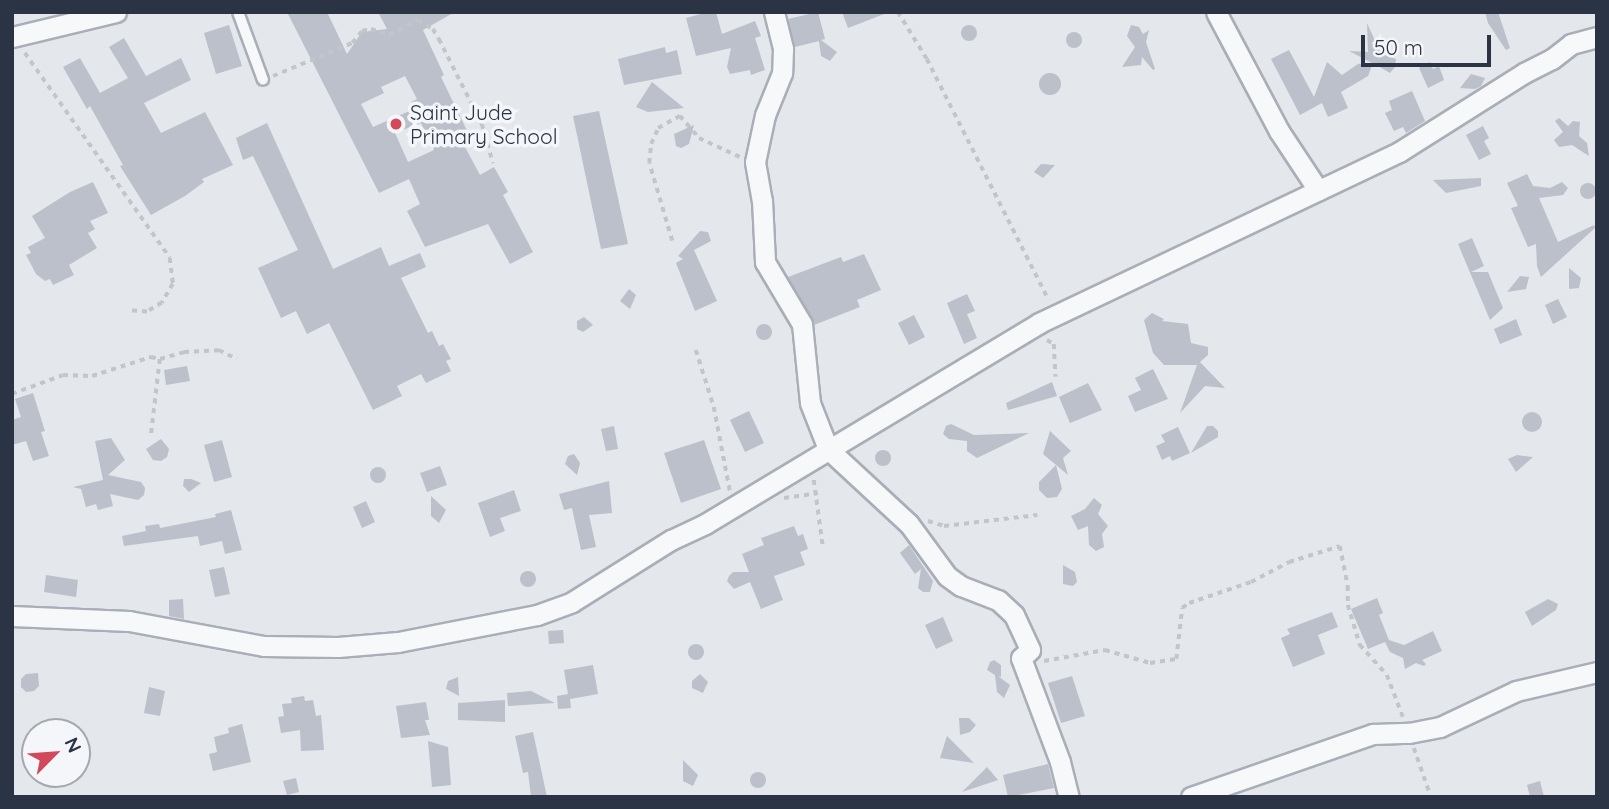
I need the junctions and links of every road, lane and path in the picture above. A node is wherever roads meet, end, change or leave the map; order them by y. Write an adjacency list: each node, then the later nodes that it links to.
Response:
1 (116, 12): 6 (street)
2 (238, 12): 8 (lane)
3 (774, 12): 9 (street)
4 (898, 12): 14 (path)
5 (1216, 12): 11 (street)
6 (13, 37): 13 (path)
7 (1597, 37): 11 (street)
8 (264, 80): 10 (path)
9 (755, 162): 12 (path); 22 (street)
10 (493, 163)
11 (1318, 190): 14 (street)
12 (672, 241)
13 (132, 311)
14 (1056, 314): 22 (street)
15 (1039, 336): 19 (path)
16 (696, 350): 26 (path)
17 (160, 359): 18 (path); 20 (path); 21 (path)
18 (237, 359)
19 (1056, 377)
20 (12, 394)
21 (151, 437)
22 (828, 449): 23 (street); 28 (street)
23 (804, 464): 24 (path); 26 (street)
24 (818, 493): 25 (path); 29 (path)
25 (781, 498)
26 (733, 506): 30 (street)
27 (1037, 515): 28 (path)
28 (909, 524): 31 (street)
29 (823, 547)
30 (12, 616)
31 (1021, 658): 33 (path); 34 (street)
32 (1597, 672): 33 (street)
33 (1409, 733): 35 (street); 36 (path)
34 (1069, 797)
35 (1191, 797)
36 (1431, 797)

